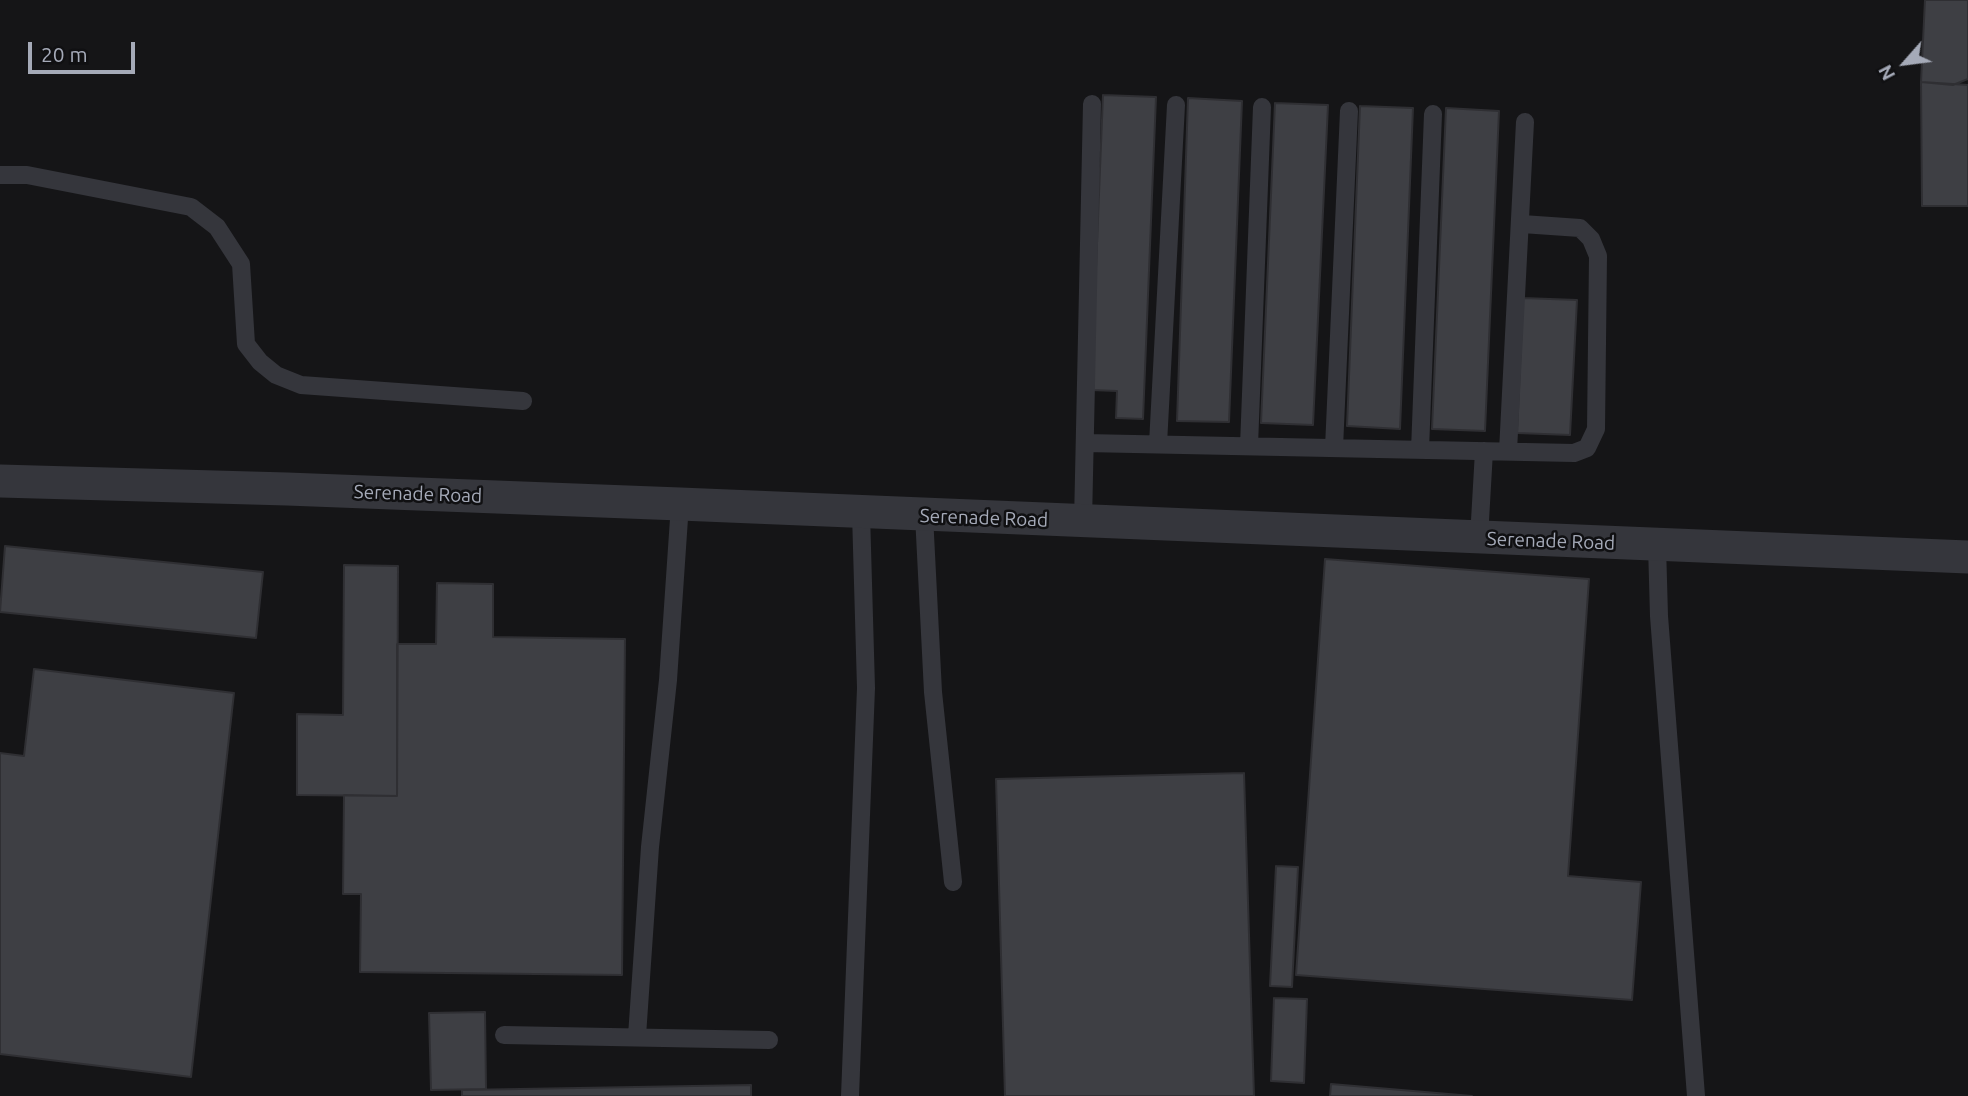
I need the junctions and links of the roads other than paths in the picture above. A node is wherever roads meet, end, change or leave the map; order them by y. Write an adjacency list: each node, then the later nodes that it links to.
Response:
1 (1092, 104): 10 (lane)
2 (1176, 105): 11 (lane)
3 (1262, 107): 12 (lane)
4 (1349, 111): 13 (lane)
5 (1433, 114): 14 (lane)
6 (1525, 122): 8 (lane)
7 (0, 175): 9 (lane)
8 (1522, 224): 16 (lane); 16 (lane)
9 (523, 401)
10 (1085, 443): 11 (lane); 21 (lane)
11 (1158, 444): 12 (lane)
12 (1249, 446): 13 (lane)
13 (1334, 448): 14 (lane)
14 (1420, 450): 15 (lane)
15 (1484, 451): 16 (lane); 22 (lane)
16 (1508, 451)
17 (0, 481): 18 (street, Serenade Road)
18 (680, 504): 19 (street, Serenade Road); 27 (lane)
19 (861, 513): 20 (street, Serenade Road); 29 (lane)
20 (924, 515): 21 (street, Serenade Road); 25 (lane)
21 (1083, 522): 22 (street, Serenade Road)
22 (1479, 538): 23 (street, Serenade Road)
23 (1657, 545): 24 (street, Serenade Road); 30 (lane)
24 (1968, 557)
25 (953, 883)
26 (504, 1035): 27 (lane)
27 (637, 1036): 28 (lane)
28 (769, 1040)
29 (850, 1096)
30 (1696, 1096)

